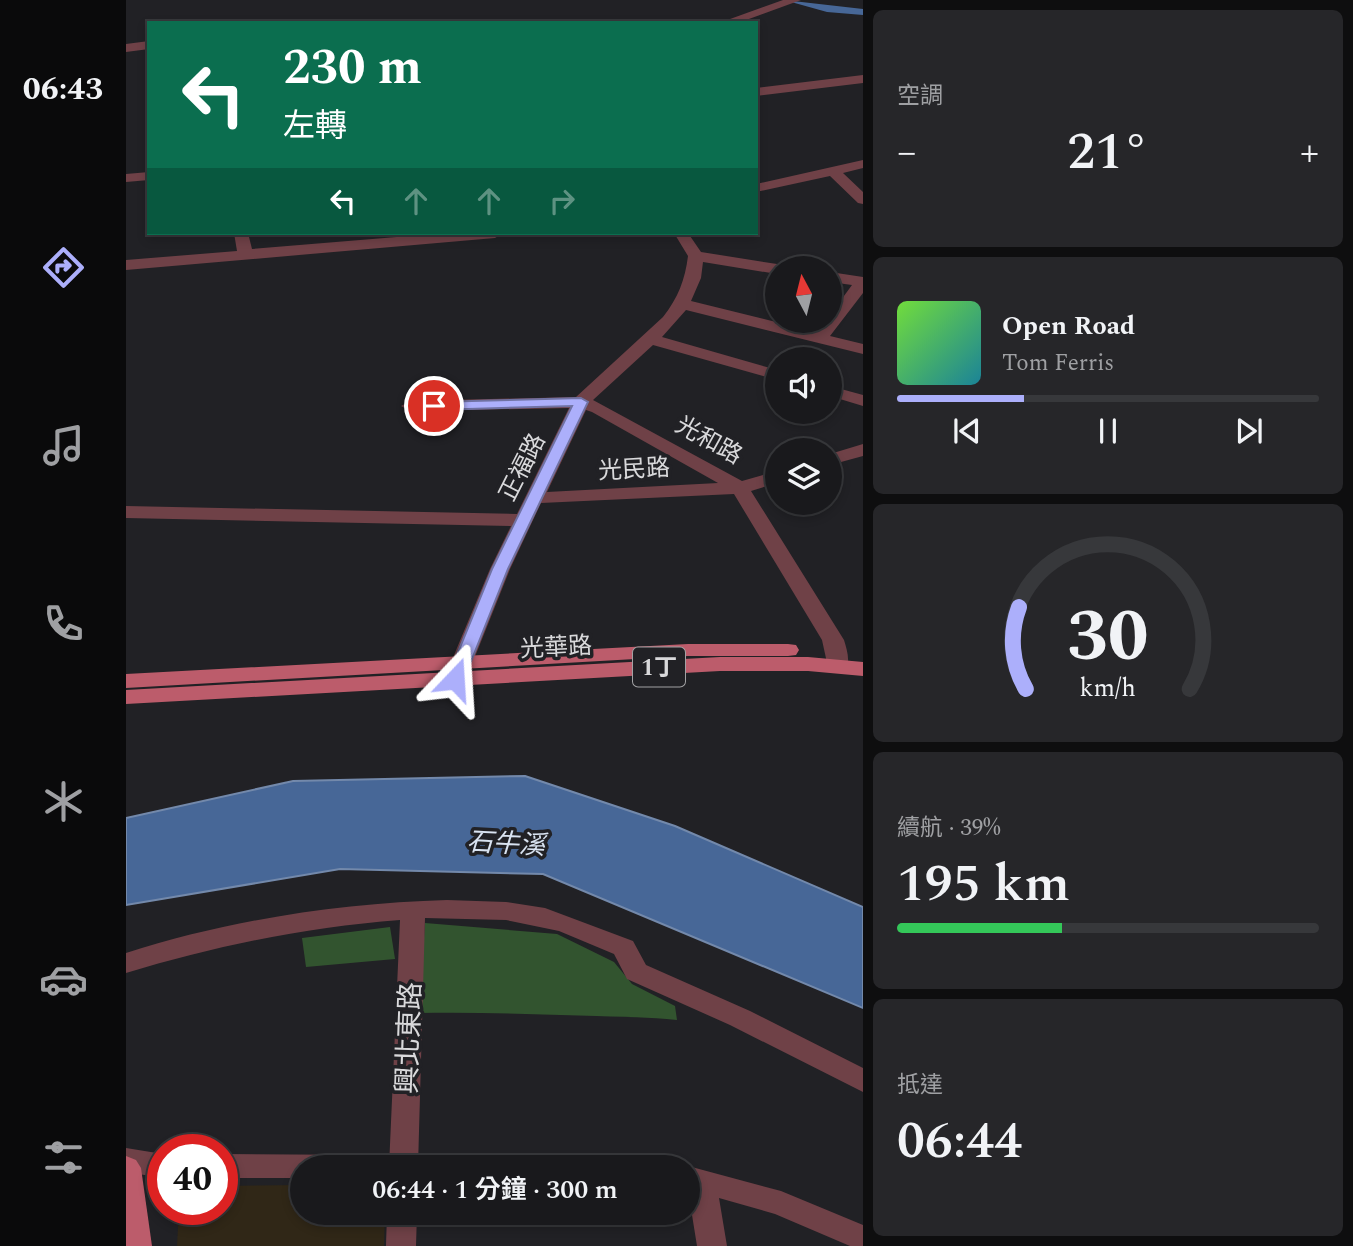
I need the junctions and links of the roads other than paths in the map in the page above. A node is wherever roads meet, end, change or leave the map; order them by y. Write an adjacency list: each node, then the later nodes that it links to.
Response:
1 (791, 1): 2 (street)
2 (730, 21)
3 (147, 45): 4 (street)
4 (126, 48)
5 (863, 79): 6 (street)
6 (758, 92)
7 (863, 164): 8 (street)
8 (833, 171): 11 (street); 12 (street)
9 (147, 176): 10 (street)
10 (126, 178)
11 (758, 188)
12 (863, 200)
13 (241, 235): 17 (street)
14 (450, 235): 16 (street)
15 (682, 235): 18 (street)
16 (405, 237): 17 (street)
17 (246, 255): 19 (street)
18 (695, 256): 20 (street); 23 (street, 正福路)
19 (126, 265)
20 (765, 267)
21 (842, 279): 22 (street)
22 (863, 282): 24 (street)
23 (682, 304): 24 (street); 25 (street, 正福路)
24 (820, 338): 26 (street)
25 (652, 339): 27 (street); 30 (street, 正福路)
26 (863, 349)
27 (765, 372)
28 (842, 395): 29 (street)
29 (863, 401)
30 (581, 402): 31 (street); 35 (street, 光和路); 36 (street, 正福路)
31 (410, 406)
32 (863, 450): 33 (street)
33 (842, 456)
34 (765, 481): 35 (street, 光民路)
35 (740, 488): 36 (street, 光民路); 40 (street, 光和路)
36 (534, 498): 38 (street, 正福路)
37 (126, 512): 38 (street)
38 (523, 520): 42 (street, 正福路)
39 (863, 655): 40 (main road, 光華路 / 1丁)
40 (837, 660): 41 (main road, 光華路 / 1丁); 42 (main road, 光華路 / 1丁)
41 (863, 669)
42 (458, 671): 43 (main road, 光華路 / 1丁); 44 (main road, 光華路 / 1丁)
43 (126, 681)
44 (126, 696)
45 (414, 910): 46 (street); 47 (street); 48 (street, 興北東路)
46 (126, 963)
47 (863, 1081)
48 (404, 1155)
49 (126, 1160): 50 (street)
50 (147, 1163)
51 (238, 1167): 52 (street)
52 (290, 1167)
53 (126, 1168): 58 (main road)
54 (700, 1181): 57 (street)
55 (700, 1201): 60 (street)
56 (402, 1225): 59 (street)
57 (863, 1238)
58 (137, 1246)
59 (401, 1246)
60 (712, 1246)

